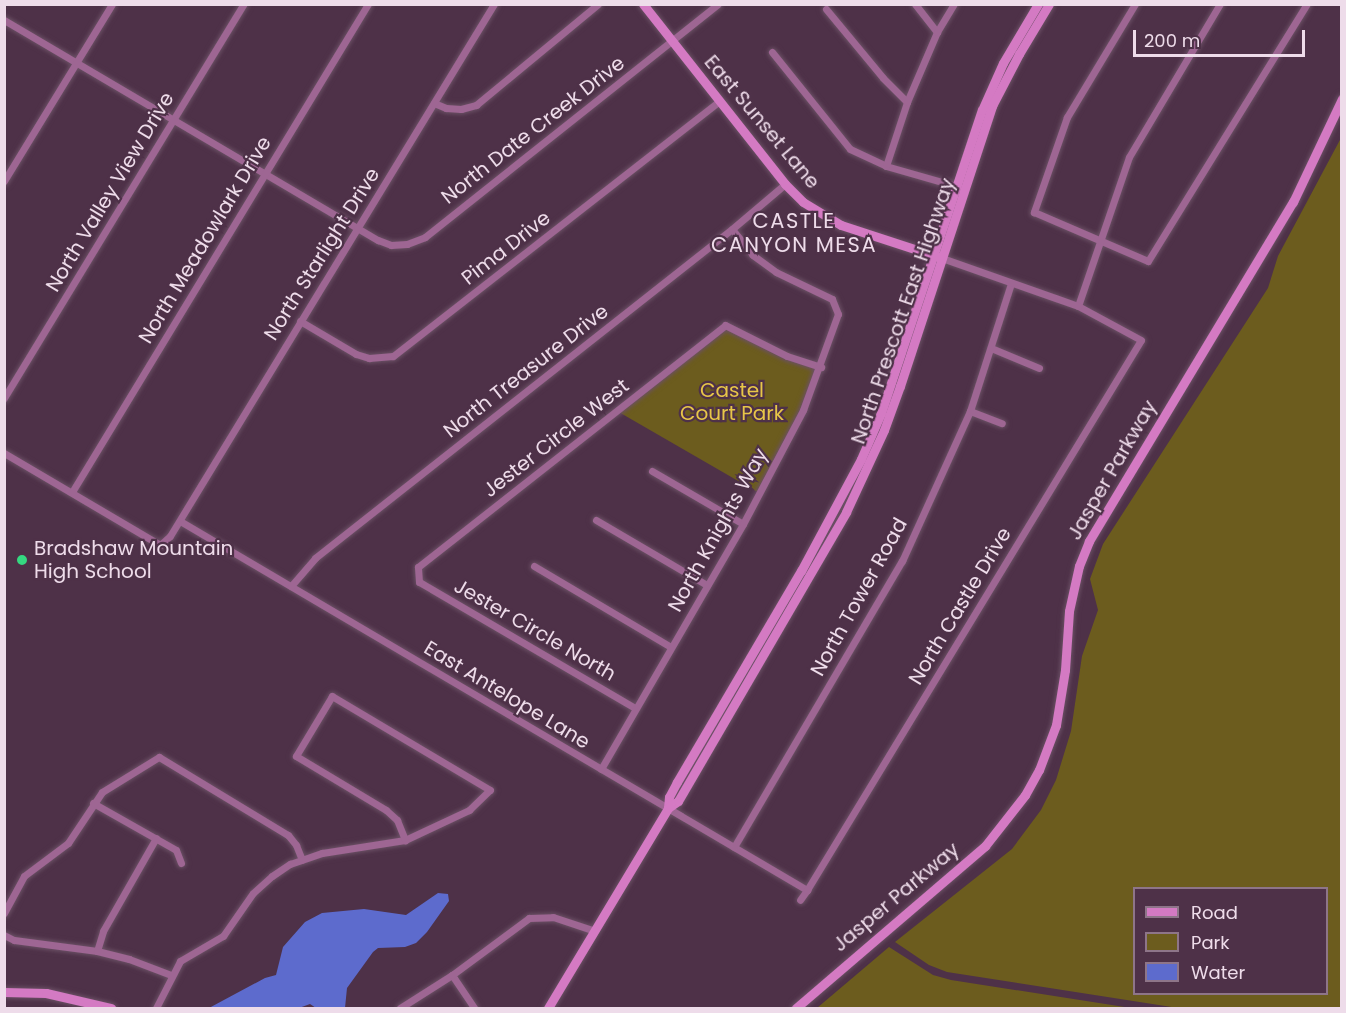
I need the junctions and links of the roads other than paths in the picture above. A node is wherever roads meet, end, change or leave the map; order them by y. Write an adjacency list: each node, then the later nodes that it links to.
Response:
1 (112, 4): 21 (street)
2 (243, 4): 26 (street, North Valley View Drive)
3 (368, 4): 28 (street, North Meadowlark Drive)
4 (494, 4): 25 (street, North Starlight Drive)
5 (598, 4): 25 (street)
6 (643, 4): 19 (street, East Sunset Lane)
7 (718, 4): 19 (street, North Date Creek Drive)
8 (915, 4): 18 (street)
9 (954, 4): 18 (street)
10 (1038, 4): 17 (street, North Prescott East Highway)
11 (1049, 4): 17 (street, North Prescott East Highway)
12 (1135, 4): 34 (street)
13 (1220, 4): 34 (street)
14 (1307, 4): 34 (street)
15 (826, 9): 24 (street)
16 (4, 20): 21 (street, North Date Creek Drive)
17 (1033, 21): 31 (street, North Prescott East Highway)
18 (937, 32): 24 (street)
19 (672, 41): 23 (street, East Sunset Lane); 32 (street, North Date Creek Drive)
20 (772, 52): 27 (street)
21 (77, 62): 26 (street, North Date Creek Drive); 29 (street)
22 (1341, 99): 80 (street, Jasper Parkway)
23 (719, 100): 30 (street, East Sunset Lane); 38 (street, Pima Drive)
24 (907, 102): 27 (street)
25 (434, 103): 32 (street, North Starlight Drive)
26 (173, 120): 28 (street, North Date Creek Drive); 43 (street, North Valley View Drive)
27 (886, 166): 31 (street)
28 (265, 173): 32 (street, North Date Creek Drive); 48 (street, North Meadowlark Drive)
29 (4, 181)
30 (785, 183): 33 (street, North Treasure Drive); 35 (street, East Sunset Lane)
31 (960, 187): 35 (street, North Prescott East Highway)
32 (357, 228): 38 (street, North Starlight Drive)
33 (732, 229): 41 (street, North Knights Way); 55 (street, North Treasure Drive)
34 (1100, 239): 37 (street)
35 (938, 257): 36 (street, East Sunset Lane); 60 (street, North Prescott East Highway)
36 (1011, 283): 37 (street, East Sunset Lane); 40 (street, North Tower Road)
37 (1078, 306): 39 (street, East Sunset Lane)
38 (300, 321): 50 (street, North Starlight Drive)
39 (1141, 340): 66 (street, North Castle Drive)
40 (991, 348): 42 (street); 44 (street, North Tower Road)
41 (821, 367): 51 (street, North Knights Way); 53 (street, Jester Circle West)
42 (1039, 368)
43 (4, 398)
44 (970, 411): 45 (street); 63 (street, North Tower Road)
45 (1002, 423)
46 (4, 453): 48 (street)
47 (652, 471): 51 (street)
48 (72, 492): 50 (street, North Starlight Drive)
49 (596, 520): 54 (street)
50 (180, 521): 55 (street, East Antelope Lane)
51 (744, 524): 54 (street, North Knights Way)
52 (534, 566): 56 (street)
53 (419, 582): 57 (street, Jester Circle North)
54 (707, 585): 56 (street, North Knights Way)
55 (291, 586): 58 (street, East Antelope Lane)
56 (671, 647): 57 (street, North Knights Way)
57 (634, 708): 58 (street, North Knights Way)
58 (601, 769): 60 (street, East Antelope Lane)
59 (93, 803): 61 (street); 64 (street); 68 (street)
60 (668, 808): 63 (street, East Antelope Lane); 69 (street, North Prescott East Highway)
61 (156, 838): 65 (street); 71 (street)
62 (405, 840): 62 (street); 64 (street)
63 (734, 848): 66 (street, East Antelope Lane)
64 (302, 860): 72 (street)
65 (181, 863)
66 (807, 890): 67 (street)
67 (800, 900)
68 (4, 913)
69 (595, 931): 73 (street); 79 (street, North Prescott East Highway)
70 (4, 936): 71 (street)
71 (97, 951): 72 (street)
72 (171, 975): 76 (street)
73 (452, 975): 77 (street); 78 (street)
74 (4, 992): 75 (street)
75 (111, 1008)
76 (156, 1008)
77 (400, 1008)
78 (474, 1008)
79 (548, 1008)
80 (796, 1008)

